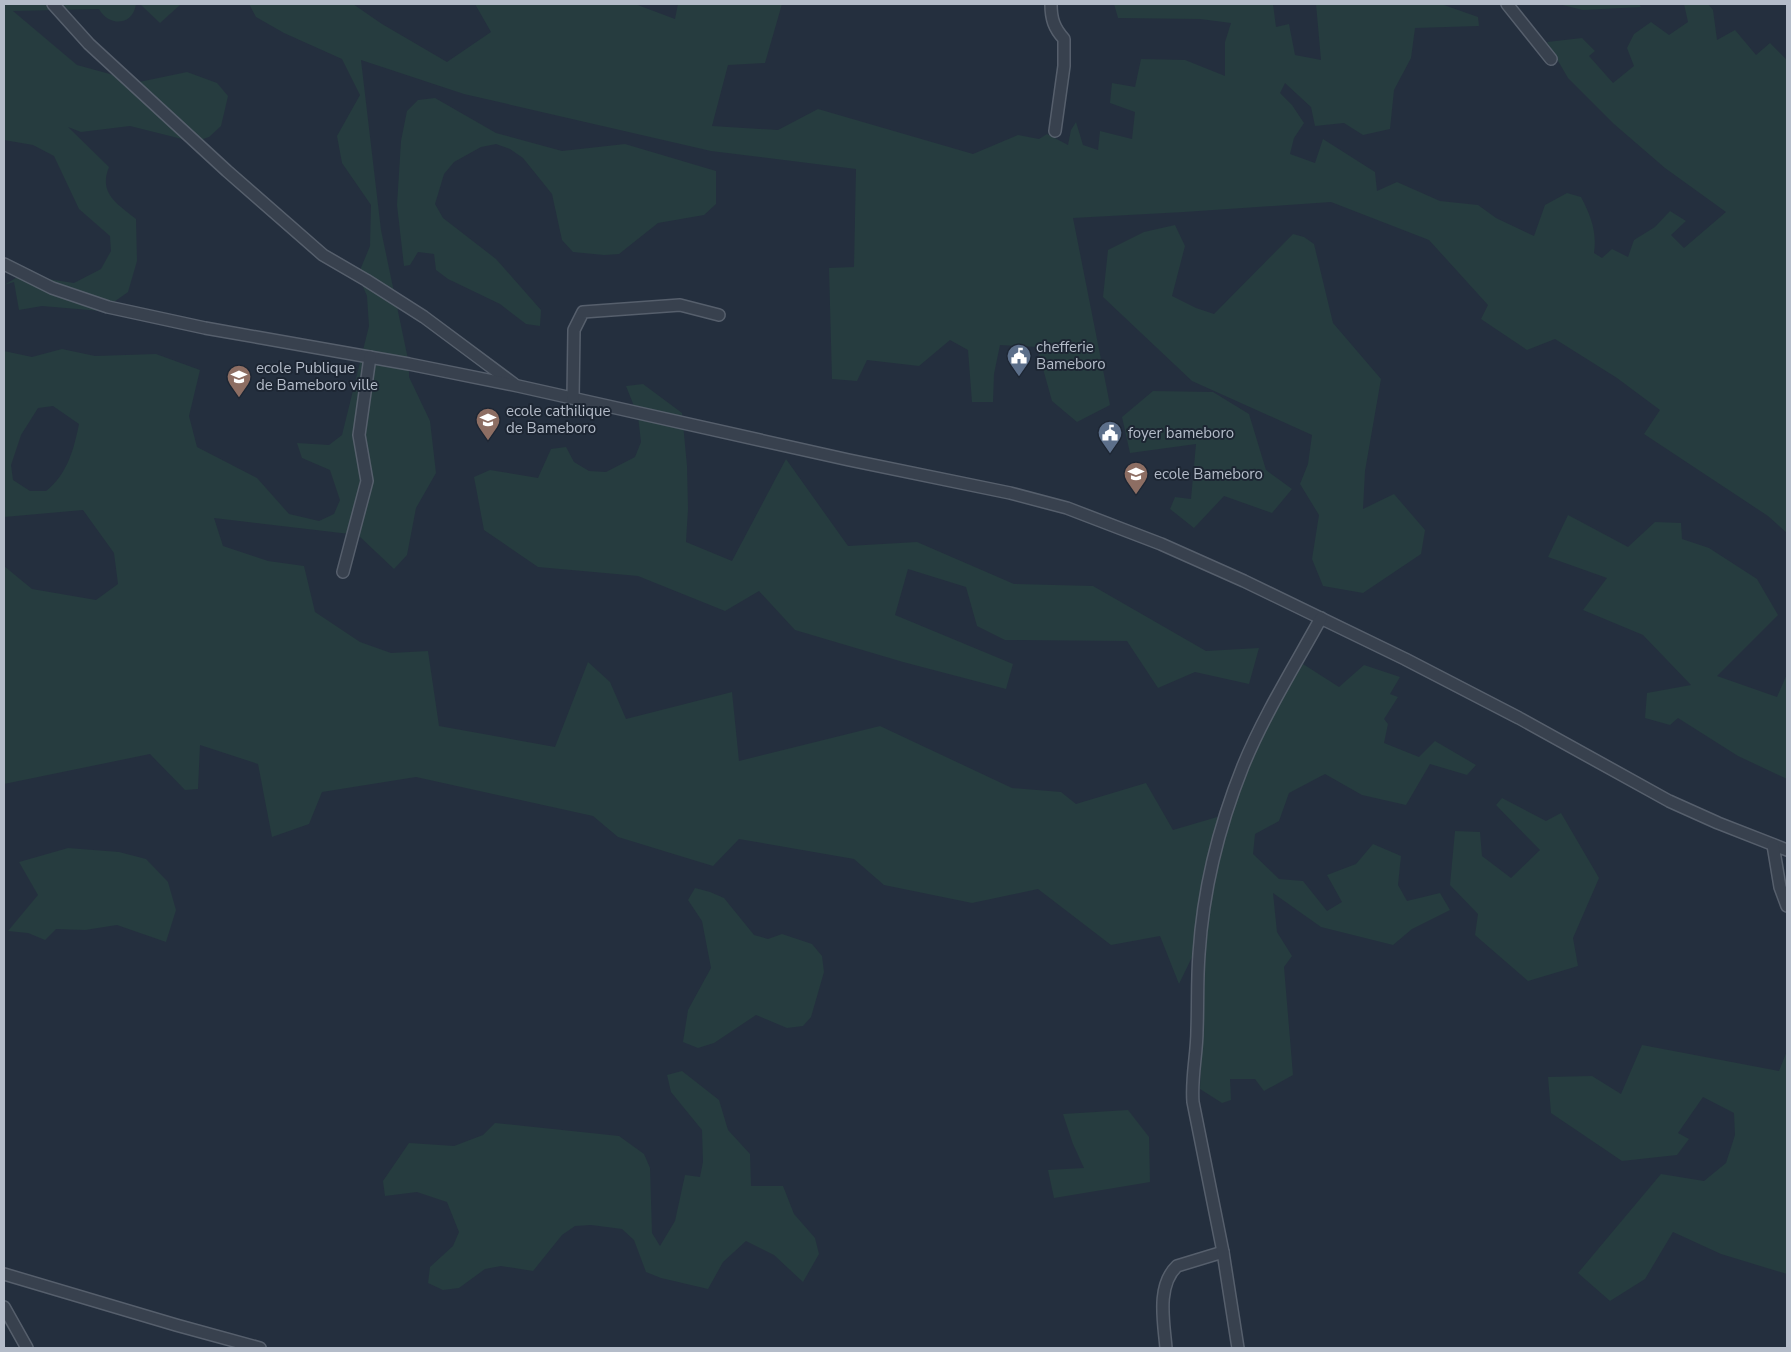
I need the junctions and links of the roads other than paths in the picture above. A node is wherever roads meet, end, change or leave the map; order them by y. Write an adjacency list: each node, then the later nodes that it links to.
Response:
1 (53, 4): 9 (street)
2 (1051, 4): 5 (street)
3 (1507, 4): 4 (street)
4 (1551, 59)
5 (1055, 131)
6 (4, 264): 8 (street)
7 (719, 314): 10 (street)
8 (370, 357): 9 (street); 11 (street)
9 (518, 386): 10 (street)
10 (573, 398): 12 (street)
11 (343, 572)
12 (1321, 618): 13 (street); 16 (street)
13 (1773, 845): 14 (street); 15 (street)
14 (1787, 850)
15 (1787, 906)
16 (1223, 1252): 21 (street); 22 (street)
17 (4, 1274): 20 (street)
18 (4, 1307): 19 (street)
19 (28, 1348)
20 (260, 1348)
21 (1166, 1348)
22 (1238, 1348)

